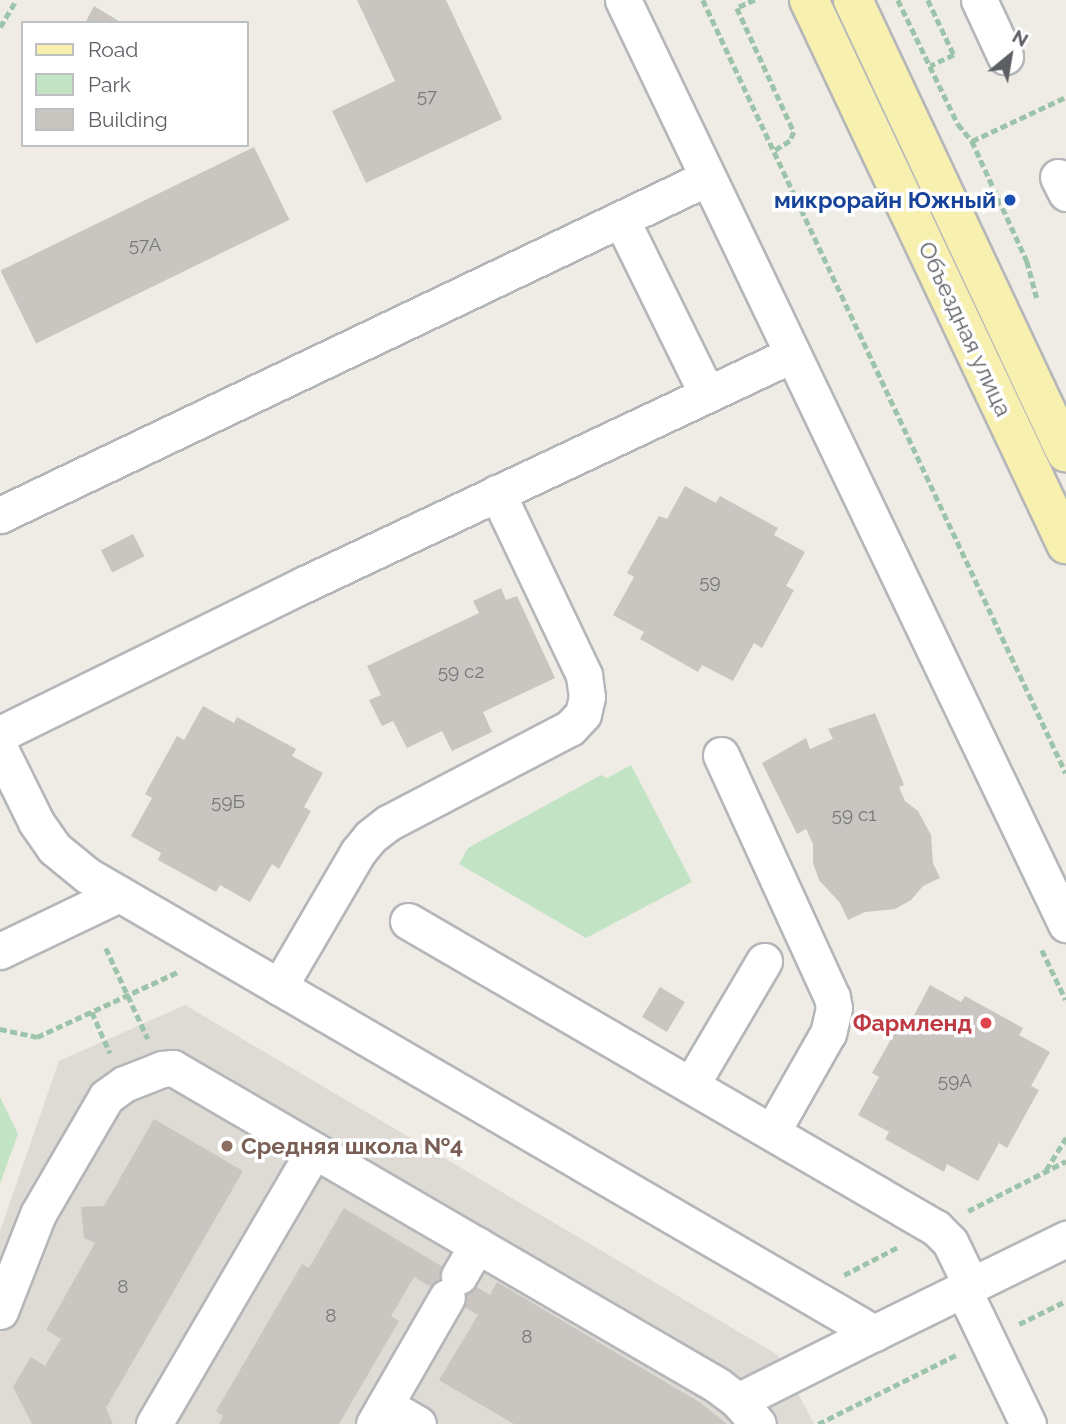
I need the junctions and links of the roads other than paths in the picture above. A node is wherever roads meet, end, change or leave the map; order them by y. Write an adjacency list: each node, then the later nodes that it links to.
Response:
1 (623, 0): 6 (street)
2 (810, 0): 13 (main road, Объездная улица)
3 (853, 0): 10 (main road, Объездная улица)
4 (979, 0): 5 (street)
5 (1005, 56)
6 (707, 178): 7 (street); 8 (street)
7 (621, 219): 9 (street); 12 (street)
8 (791, 355): 9 (street); 19 (street)
9 (707, 394): 11 (street)
10 (1066, 452)
11 (497, 493): 14 (street); 22 (street)
12 (0, 515)
13 (1066, 544)
14 (0, 734)
15 (0, 749): 17 (street)
16 (721, 755): 24 (street)
17 (119, 894): 20 (street); 22 (street)
18 (408, 921): 23 (street)
19 (1066, 924)
20 (0, 951)
21 (764, 961): 23 (street)
22 (279, 987): 30 (street)
23 (691, 1085): 24 (street)
24 (772, 1132): 28 (street)
25 (314, 1150): 27 (street); 29 (street); 33 (street)
26 (1066, 1239): 28 (street)
27 (477, 1245): 31 (street); 32 (street)
28 (967, 1287): 30 (street); 35 (street)
29 (0, 1311)
30 (874, 1333): 31 (street)
31 (748, 1412)
32 (380, 1414): 34 (street)
33 (154, 1424)
34 (418, 1424)
35 (1028, 1424)

